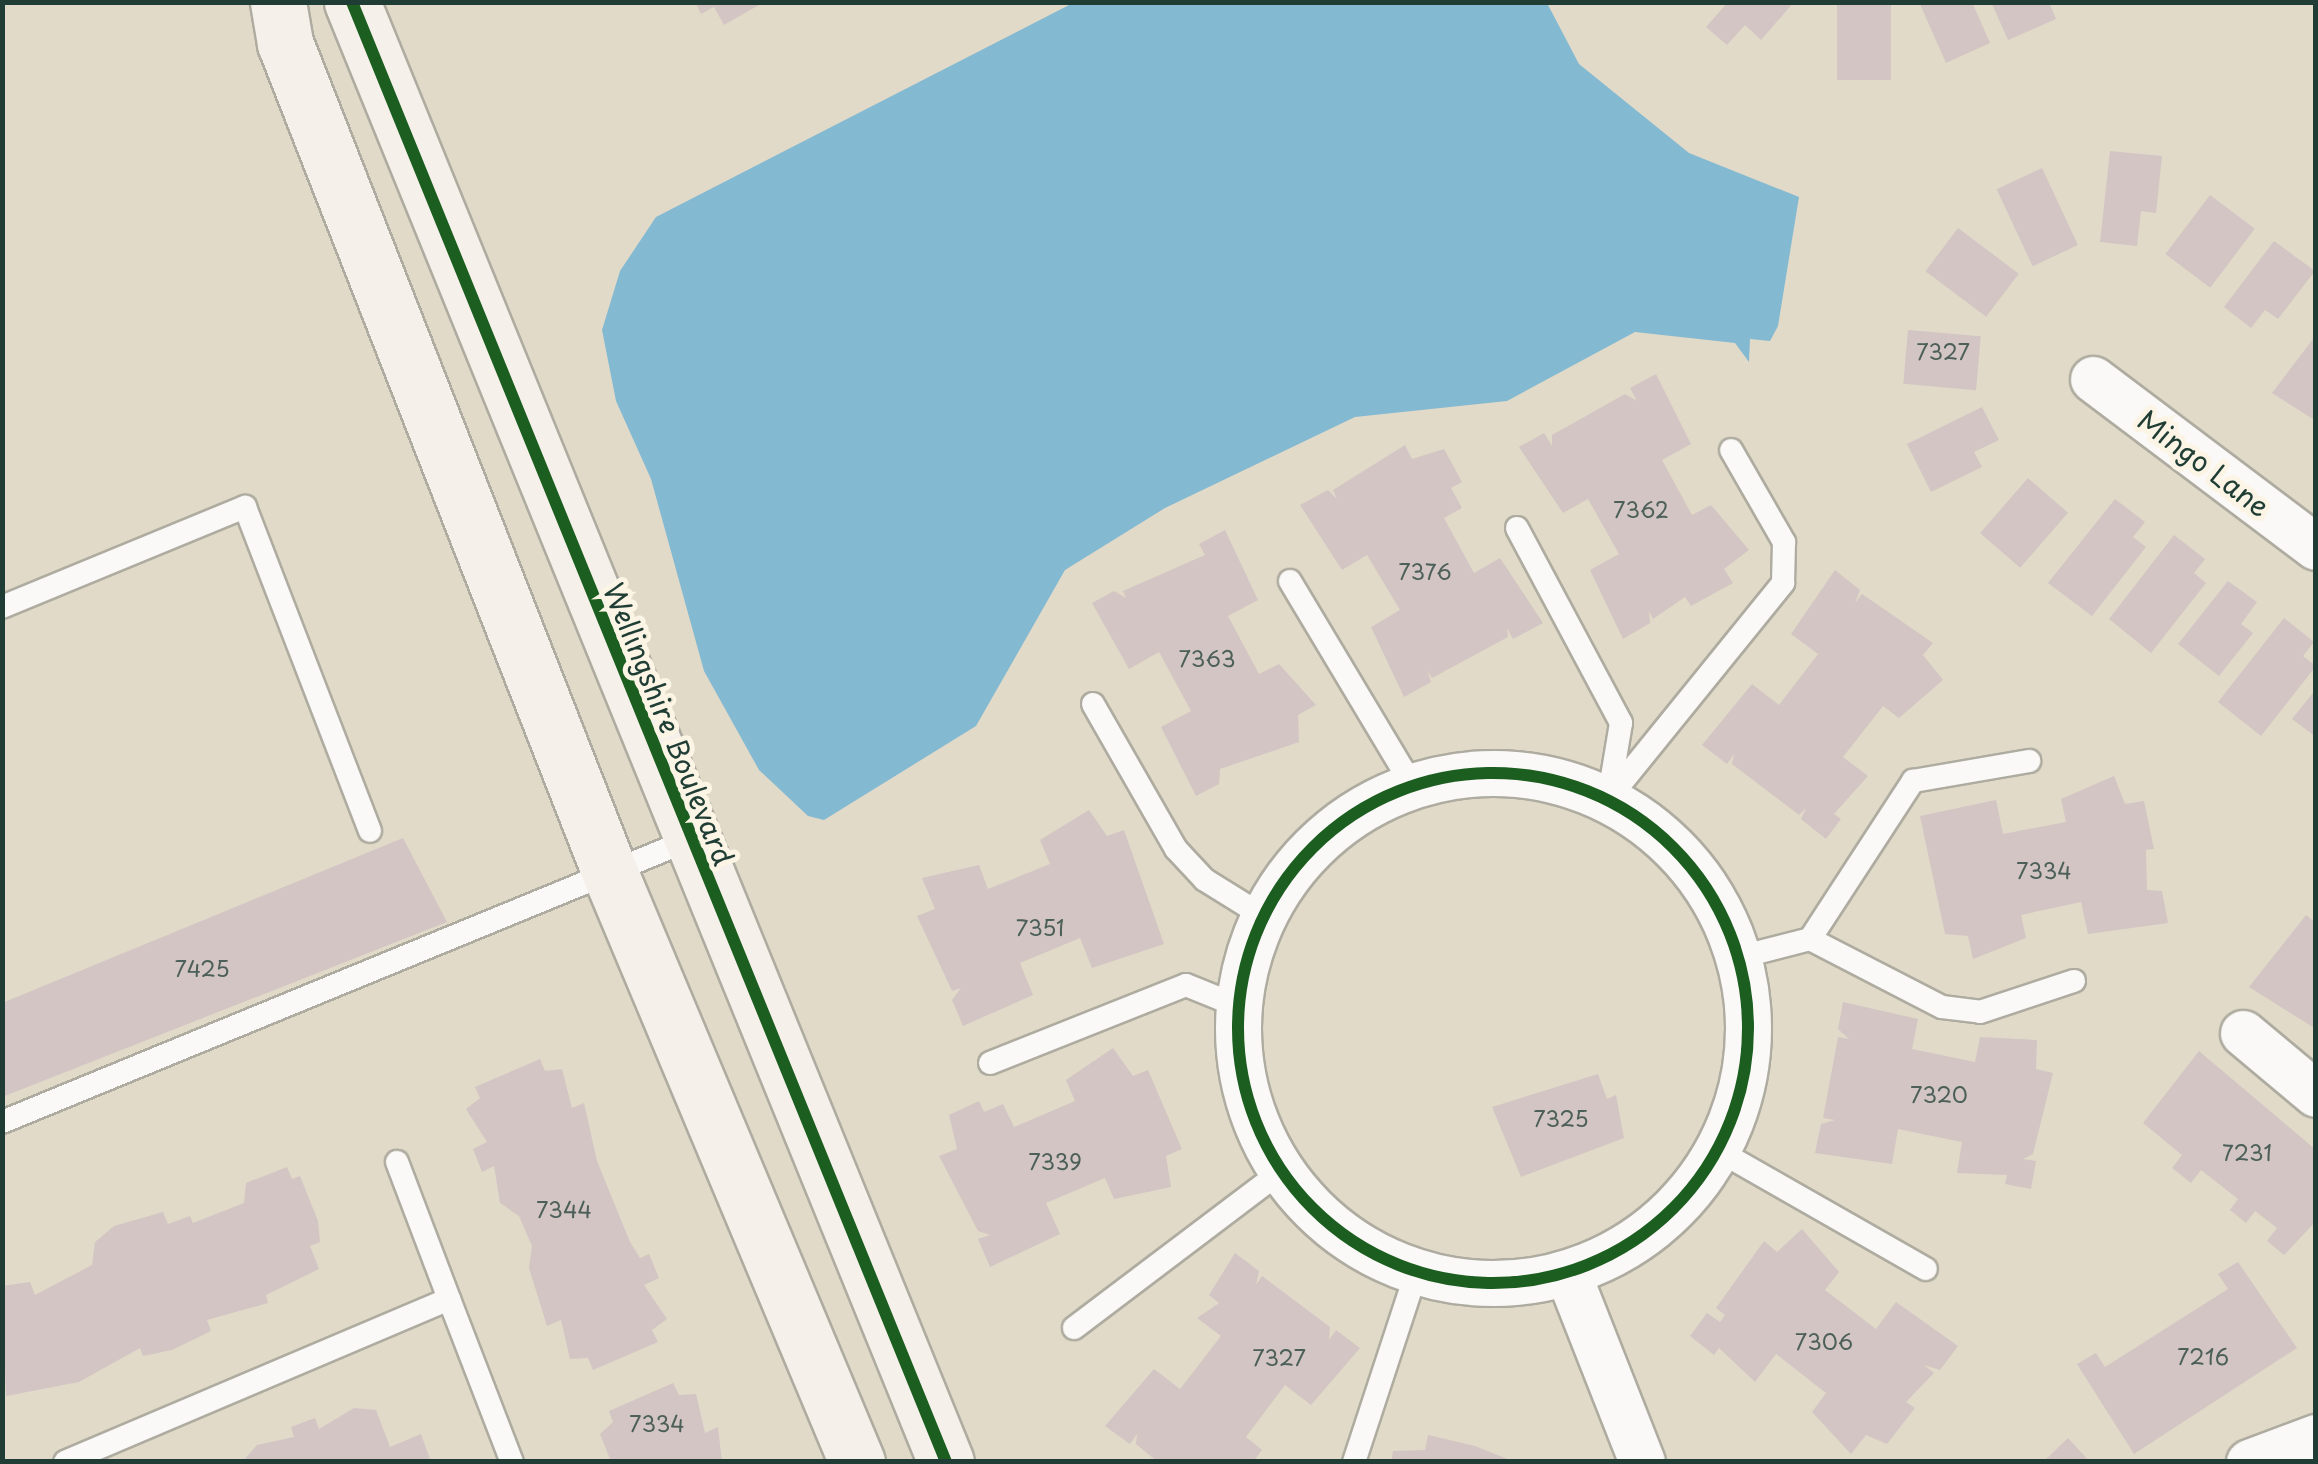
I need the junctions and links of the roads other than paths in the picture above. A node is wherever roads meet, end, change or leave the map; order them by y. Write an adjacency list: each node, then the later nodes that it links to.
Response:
1 (278, 2): 15 (street)
2 (352, 2): 14 (street, Wellingshire Boulevard)
3 (2093, 379): 6 (street, Mingo Lane)
4 (1731, 450): 12 (lane)
5 (1517, 528): 12 (lane)
6 (2316, 547)
7 (1290, 582): 11 (lane)
8 (2, 607): 13 (lane)
9 (1093, 704): 16 (lane)
10 (2029, 762): 17 (lane)
11 (1412, 785): 12 (street); 16 (street)
12 (1609, 798): 18 (street)
13 (370, 831)
14 (688, 840): 15 (lane); 37 (street, Wellingshire Boulevard)
15 (610, 873): 24 (lane); 36 (street)
16 (1263, 916): 20 (street)
17 (1810, 940): 18 (lane); 19 (lane)
18 (1740, 956): 25 (street)
19 (2074, 981)
20 (1238, 1006): 22 (lane); 27 (street)
21 (2244, 1033): 23 (street)
22 (990, 1063)
23 (2316, 1094)
24 (2, 1122)
25 (1719, 1150): 28 (lane); 30 (street)
26 (397, 1162): 31 (lane)
27 (1280, 1172): 29 (street); 32 (lane)
28 (1926, 1269)
29 (1416, 1273): 30 (street); 38 (lane)
30 (1568, 1274): 39 (street)
31 (449, 1299): 34 (lane); 35 (lane)
32 (1074, 1328)
33 (2316, 1437): 40 (street)
34 (65, 1462)
35 (512, 1462)
36 (857, 1462)
37 (946, 1462)
38 (1354, 1462)
39 (1642, 1462)
40 (2248, 1462)

